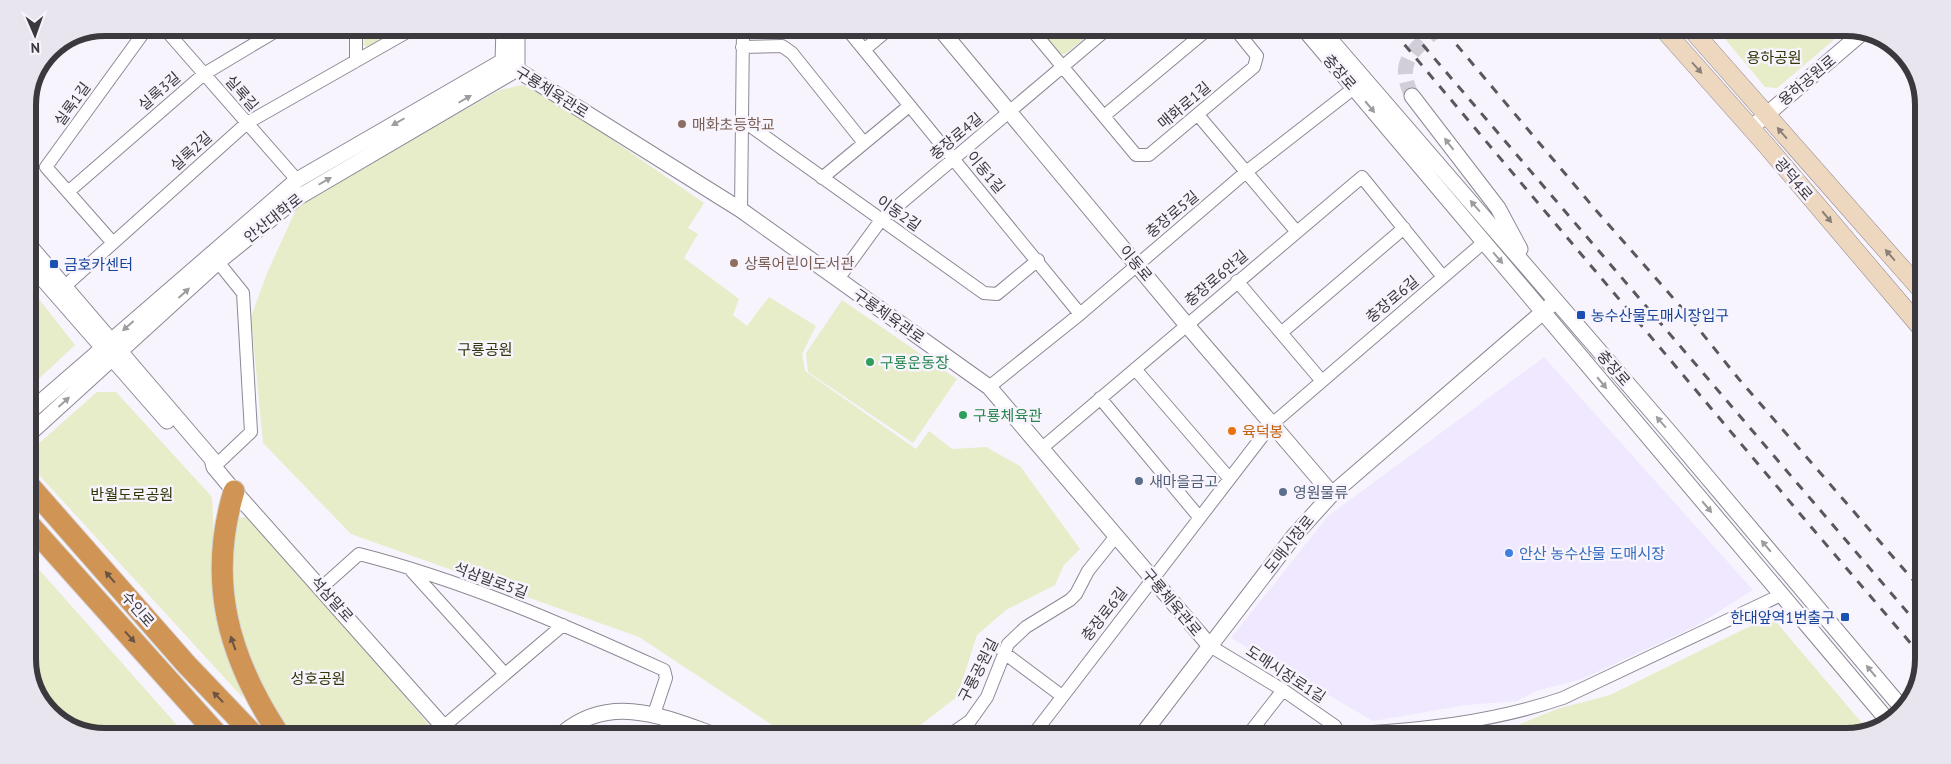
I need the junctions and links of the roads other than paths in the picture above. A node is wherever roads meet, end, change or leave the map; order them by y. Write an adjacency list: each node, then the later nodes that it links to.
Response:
1 (141, 36): 43 (street, 실록1길)
2 (171, 36): 27 (street, 실록길)
3 (268, 36): 27 (street, 실록3길)
4 (356, 36): 23 (street)
5 (400, 36): 23 (street, 실록2길)
6 (504, 36): 24 (street)
7 (517, 36): 26 (street)
8 (743, 36): 21 (street)
9 (853, 36): 22 (street, 이동1길)
10 (881, 36): 22 (street)
11 (946, 36): 31 (street, 이동로)
12 (1037, 36): 25 (street, 매화로1길)
13 (1099, 36): 25 (street, 충장로4길)
14 (1200, 36): 34 (street)
15 (1241, 36): 32 (street, 매화로1길)
16 (1310, 36): 28 (street, 충장로)
17 (1327, 36): 55 (street, 충장로, one-way to 17)
18 (1669, 36): 37 (main road, 광덕4로, one-way to 37)
19 (1697, 36): 33 (main road, 광덕4로)
20 (1856, 38): 33 (street, 용하공원로)
21 (742, 47): 35 (street); 38 (street)
22 (864, 50): 30 (street, 이동1길)
23 (356, 61): 36 (street, 실록2길)
24 (503, 61): 26 (street, 구룡체육관로); 42 (street, 안산대학로, one-way to 42)
25 (1062, 68): 31 (street, 충장로4길); 34 (street, 매화로1길)
26 (517, 69): 44 (street, 구룡체육관로); 52 (street, 안산대학로, one-way to 26)
27 (204, 74): 36 (street, 실록길); 43 (street, 실록3길)
28 (1354, 88): 40 (street, 충장로5길); 49 (street, 충장로, one-way to 49)
29 (1412, 96): 55 (street, one-way to 29)
30 (909, 106): 38 (street); 39 (street, 이동1길)
31 (1010, 112): 39 (street, 충장로4길); 53 (street, 이동로)
32 (1198, 115): 34 (street, 매화로1길); 40 (street)
33 (1766, 115): 37 (street, 용하공원로); 59 (main road, 광덕4로, one-way to 33)
34 (1104, 116)
35 (742, 120): 41 (street, 이동2길); 44 (street)
36 (247, 123): 42 (street, 실록길); 48 (street, 실록2길)
37 (1751, 128): 64 (main road, 광덕4로, one-way to 64)
38 (864, 142): 41 (street)
39 (953, 159): 45 (street, 충장로4길); 51 (street, 이동1길)
40 (1246, 172): 47 (street); 53 (street, 충장로5길)
41 (822, 178): 45 (street, 이동2길)
42 (297, 180): 67 (street, 안산대학로, one-way to 67)
43 (68, 192): 48 (street, 실록1길)
44 (741, 210): 57 (street, 구룡체육관로)
45 (881, 220): 51 (street, 이동2길); 57 (street, 충장로4길)
46 (1404, 228): 47 (street, 충장로6안길); 56 (street, 충장로6안길); 66 (street)
47 (1296, 231): 58 (street, 충장로6안길)
48 (113, 242): 60 (street, 실록2길)
49 (1484, 242): 56 (street, 충장로6길); 62 (street, 충장로, one-way to 62)
50 (36, 254): 60 (street, 석삼말로)
51 (1038, 260): 63 (street, 이동1길)
52 (218, 262): 67 (street, 안산대학로, one-way to 52); 76 (street)
53 (1138, 264): 63 (street, 충장로5길); 65 (street, 이동로)
54 (36, 270): 67 (street, 석삼말로)
55 (1532, 273): 61 (street, 충장로)
56 (1443, 277): 69 (street, 충장로6길)
57 (838, 279): 70 (street, 구룡체육관로)
58 (1237, 281): 65 (street, 충장로6안길); 66 (street)
59 (1915, 284)
60 (64, 287): 67 (street, 석삼말로)
61 (1556, 301): 62 (street, 도매시장로); 94 (street, 충장로, one-way to 61)
62 (1543, 311): 80 (street, 도매시장로); 87 (street, 충장로, one-way to 87)
63 (1080, 314): 70 (street, 충장로5길)
64 (1915, 320)
65 (1186, 324): 68 (street, 충장로6안길); 73 (street, 이동로)
66 (1281, 333): 69 (street)
67 (112, 349): 72 (street, 안산대학로); 74 (street, 안산대학로, one-way to 67); 76 (street, 석삼말로)
68 (1135, 369): 71 (street, 충장로6안길); 77 (street)
69 (1321, 380): 73 (street, 충장로6길)
70 (989, 387): 75 (street, 구룡체육관로)
71 (1100, 398): 75 (street, 충장로6안길); 81 (street)
72 (36, 407)
73 (1271, 425): 77 (street, 충장로6길); 80 (street, 이동로)
74 (36, 427)
75 (1042, 448): 83 (street, 구룡체육관로)
76 (214, 467): 78 (street, 석삼말로)
77 (1229, 478): 81 (street, 충장로6길)
78 (234, 491): 86 (street, 석삼말로); 99 (highway, one-way to 78)
79 (36, 493): 98 (highway, 수인로, one-way to 79)
80 (1332, 494): 89 (street, 도매시장로)
81 (1199, 517): 85 (street, 충장로6길)
82 (36, 532): 97 (highway, 수인로, one-way to 97)
83 (1116, 536): 85 (street, 구룡체육관로); 90 (street, 구룡공원길)
84 (407, 566): 86 (street, 석삼말로5길); 88 (street, 석삼말로5길); 91 (street)
85 (1152, 578): 89 (street, 구룡체육관로); 93 (street, 충장로6길)
86 (321, 588): 100 (street, 석삼말로)
87 (1781, 595): 96 (street, 충장로); 109 (street)
88 (564, 625): 91 (street); 95 (street, 석삼말로5길)
89 (1210, 646): 92 (street, 도매시장로1길); 106 (street, 도매시장로)
90 (1003, 652): 93 (street); 104 (street, 구룡공원길)
91 (504, 674): 101 (street)
92 (1282, 690): 107 (street); 108 (street, 도매시장로1길)
93 (1062, 696): 105 (street, 충장로6길)
94 (1898, 704)
95 (654, 714): 102 (street); 103 (street)
96 (1884, 716)
97 (211, 728)
98 (247, 728)
99 (275, 728)
100 (444, 728)
101 (448, 728)
102 (572, 728)
103 (695, 728)
104 (959, 728)
105 (1038, 728)
106 (1147, 728)
107 (1253, 728)
108 (1336, 728)
109 (1420, 728)

